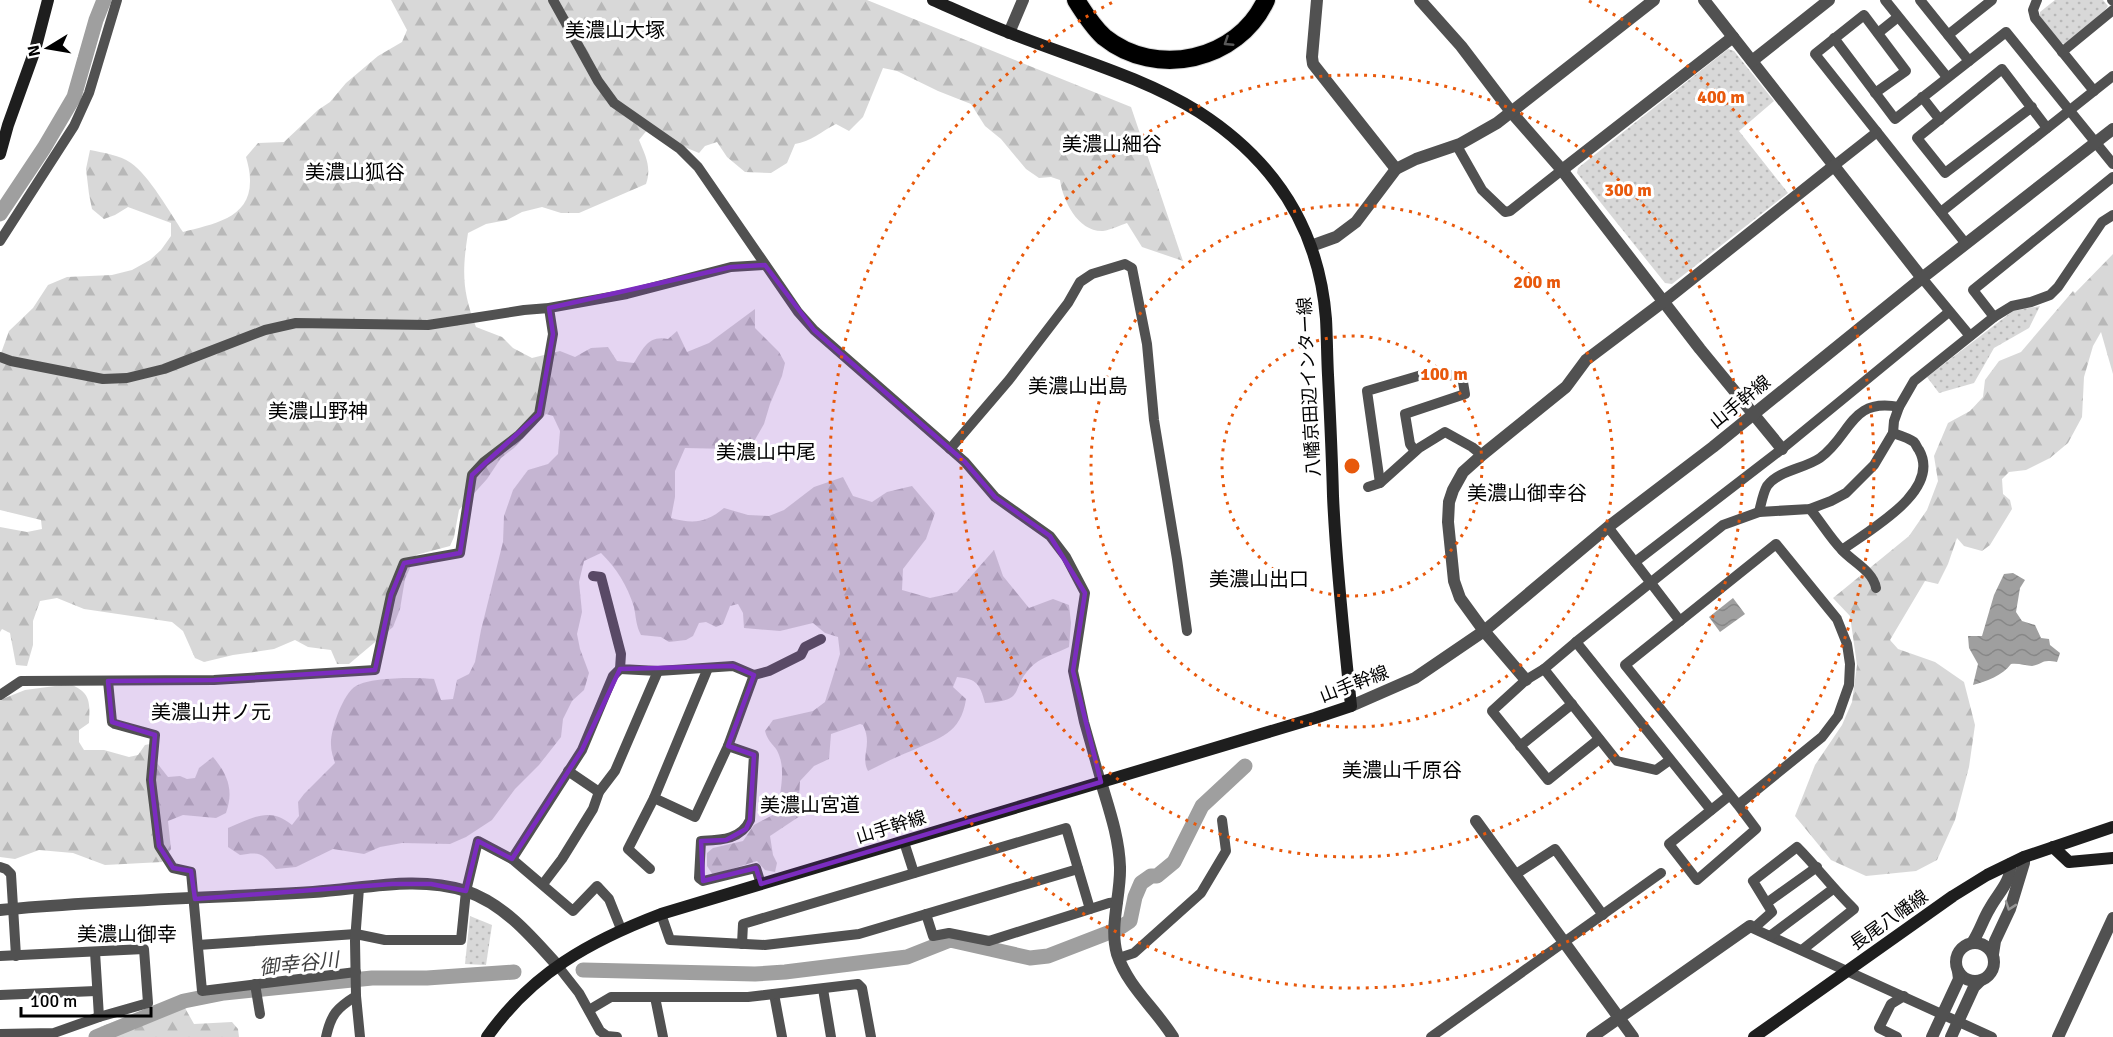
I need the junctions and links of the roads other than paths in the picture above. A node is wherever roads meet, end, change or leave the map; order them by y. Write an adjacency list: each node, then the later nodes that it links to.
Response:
1 (48, 0): 41 (main road)
2 (117, 0): 49 (street)
3 (553, 0): 52 (street)
4 (933, 0): 19 (main road, 八幡京田辺インター線)
5 (1023, 0): 19 (street)
6 (1076, 0): 7 (highway, one-way to 6)
7 (1266, 0)
8 (1317, 0): 44 (street)
9 (1420, 0): 34 (street)
10 (1654, 0): 34 (street)
11 (1829, 0): 25 (street)
12 (1885, 0): 18 (street)
13 (1920, 0): 21 (street)
14 (2037, 0): 24 (street)
15 (1710, 2): 22 (street)
16 (1985, 2): 21 (street)
17 (2113, 10): 24 (street)
18 (1899, 17): 20 (street); 28 (street)
19 (1009, 33): 51 (main road, 八幡京田辺インター線)
20 (1878, 33): 23 (street); 30 (street)
21 (1948, 35): 26 (street)
22 (1733, 37): 25 (street); 45 (street)
23 (1834, 38): 30 (street); 38 (street)
24 (2062, 52): 29 (street)
25 (1752, 61): 43 (street)
26 (1969, 61): 28 (street); 33 (street)
27 (2113, 76): 29 (street)
28 (1947, 77): 31 (street)
29 (2094, 91): 33 (street)
30 (1875, 93): 31 (street)
31 (1922, 97): 35 (street)
32 (2032, 107): 35 (street); 35 (street); 36 (street)
33 (2070, 110): 36 (street); 39 (street)
34 (1512, 113): 40 (street); 45 (street)
35 (1940, 120)
36 (2047, 128): 47 (street)
37 (2113, 129): 39 (street, 山手幹線)
38 (1877, 132): 43 (street); 47 (street)
39 (2096, 142): 42 (street); 50 (street, 山手幹線)
40 (1457, 146): 44 (street); 45 (street)
41 (0, 154)
42 (2113, 164)
43 (1835, 165): 53 (street); 54 (street)
44 (1396, 170): 51 (street)
45 (1562, 170): 54 (street)
46 (2113, 177): 57 (street)
47 (1941, 213): 50 (street)
48 (2113, 215): 57 (street)
49 (0, 241)
50 (1966, 244): 53 (street, 山手幹線)
51 (1311, 246): 91 (main road, 八幡京田辺インター線)
52 (765, 265): 55 (street); 63 (street)
53 (1922, 278): 56 (street); 61 (street, 山手幹線)
54 (1664, 302): 61 (street); 66 (street)
55 (549, 308): 59 (street); 88 (street)
56 (1949, 312): 58 (street); 64 (street)
57 (1994, 317): 58 (street)
58 (1970, 336): 60 (street)
59 (0, 357)
60 (1899, 407): 62 (street); 70 (street)
61 (1753, 414): 64 (street); 71 (street, 山手幹線)
62 (1893, 433): 69 (street); 72 (street)
63 (950, 449): 79 (street); 97 (street)
64 (1782, 449): 73 (street)
65 (1415, 451): 66 (street); 67 (street); 67 (street)
66 (1482, 454): 78 (street)
67 (1380, 483): 68 (street)
68 (1368, 487)
69 (1810, 509): 70 (street); 72 (street)
70 (1759, 512): 75 (street)
71 (1608, 527): 73 (street); 78 (street, 山手幹線)
72 (1842, 550): 76 (street)
73 (1635, 562): 75 (street)
74 (593, 576): 83 (street)
75 (1652, 584): 77 (street); 81 (street)
76 (1876, 588)
77 (1680, 621): 99 (street); 101 (street)
78 (1484, 630): 87 (street); 91 (street, 山手幹線)
79 (1187, 631)
80 (821, 639): 86 (street)
81 (1576, 642): 84 (street); 95 (street)
82 (708, 668): 85 (street); 86 (street); 100 (street)
83 (620, 669): 85 (street); 96 (street)
84 (1544, 669): 87 (street); 90 (street)
85 (658, 670): 98 (street)
86 (754, 675): 93 (street)
87 (1526, 680): 94 (street)
88 (108, 681): 89 (street); 126 (street)
89 (0, 695)
90 (1572, 704): 92 (street); 94 (street)
91 (1351, 706): 97 (main road, 山手幹線)
92 (1599, 739): 94 (street); 95 (street)
93 (728, 746): 100 (street); 122 (street)
94 (1520, 746)
95 (1670, 760): 102 (street)
96 (568, 771): 98 (street); 112 (street)
97 (1101, 782): 107 (main road, 山手幹線); 127 (street)
98 (599, 792): 121 (street)
99 (1730, 795): 101 (street); 102 (street)
100 (654, 798): 116 (street)
101 (1738, 805): 102 (street)
102 (1711, 810)
103 (1222, 820): 149 (street)
104 (1476, 821): 120 (street)
105 (2113, 827): 109 (main road, 長尾八幡線)
106 (1790, 837): 108 (street)
107 (904, 842): 118 (street); 122 (main road, 山手幹線)
108 (1797, 847): 115 (street); 128 (street)
109 (2053, 847): 110 (main road, 長尾八幡線); 111 (main road)
110 (2024, 857): 113 (main road, 長尾八幡線); 146 (street, one-way to 146)
111 (2113, 858)
112 (512, 859): 121 (street); 125 (street)
113 (2010, 864): 141 (street); 151 (main road, 長尾八幡線)
114 (0, 867): 129 (street)
115 (1817, 867): 124 (street); 128 (street)
116 (650, 869)
117 (1078, 869): 118 (street); 130 (street); 133 (street)
118 (914, 873): 142 (street)
119 (1661, 873): 134 (street)
120 (1516, 874): 134 (street); 140 (street)
121 (543, 884): 137 (street)
122 (761, 884): 132 (main road, 山手幹線)
123 (359, 888): 125 (street); 126 (street); 138 (street)
124 (1833, 889): 139 (street); 144 (street)
125 (466, 891): 138 (street); 150 (street)
126 (195, 899): 129 (street); 143 (street)
127 (1118, 902): 130 (street); 149 (street)
128 (1768, 902): 136 (street)
129 (14, 909): 131 (street); 148 (street)
130 (1090, 909): 133 (street)
131 (0, 910)
132 (661, 914): 137 (main road, 山手幹線); 142 (street)
133 (926, 914): 142 (street)
134 (1603, 915): 140 (street)
135 (2113, 918): 186 (street)
136 (1752, 928): 139 (street); 166 (street)
137 (621, 929): 150 (main road, 山手幹線)
138 (356, 934): 143 (street); 154 (street)
139 (1770, 936): 144 (street)
140 (1565, 942): 166 (street); 178 (street)
141 (1972, 943): 146 (street); 152 (street)
142 (742, 944)
143 (198, 945): 155 (street)
144 (1802, 950): 151 (street)
145 (95, 952): 148 (street); 157 (street); 165 (street)
146 (1993, 954): 153 (street)
147 (0, 956): 148 (street)
148 (16, 956)
149 (1119, 958): 177 (street)
150 (556, 965): 162 (street); 171 (main road, 山手幹線)
151 (1847, 971): 160 (street); 181 (main road, 長尾八幡線)
152 (1958, 971): 153 (street); 164 (street)
153 (1980, 981): 167 (street)
154 (356, 982): 155 (street); 169 (street); 170 (street)
155 (256, 988): 163 (street)
156 (823, 988): 158 (street); 175 (street); 176 (street)
157 (96, 991): 159 (street); 165 (street)
158 (774, 994): 161 (street); 174 (street)
159 (0, 995)
160 (1904, 996): 164 (street); 182 (street)
161 (655, 997): 162 (street); 173 (street)
162 (589, 1010): 172 (street)
163 (260, 1014)
164 (1943, 1014): 167 (street); 183 (street)
165 (99, 1017): 168 (street)
166 (1619, 1018): 179 (street); 180 (street)
167 (1958, 1021): 184 (street); 185 (street)
168 (0, 1034)
169 (326, 1037)
170 (360, 1037)
171 (487, 1037)
172 (617, 1037)
173 (663, 1037)
174 (782, 1037)
175 (831, 1037)
176 (871, 1037)
177 (1173, 1037)
178 (1431, 1037)
179 (1592, 1037)
180 (1633, 1037)
181 (1754, 1037)
182 (1897, 1037)
183 (1932, 1037)
184 (1951, 1037)
185 (1992, 1037)
186 (2058, 1037)

